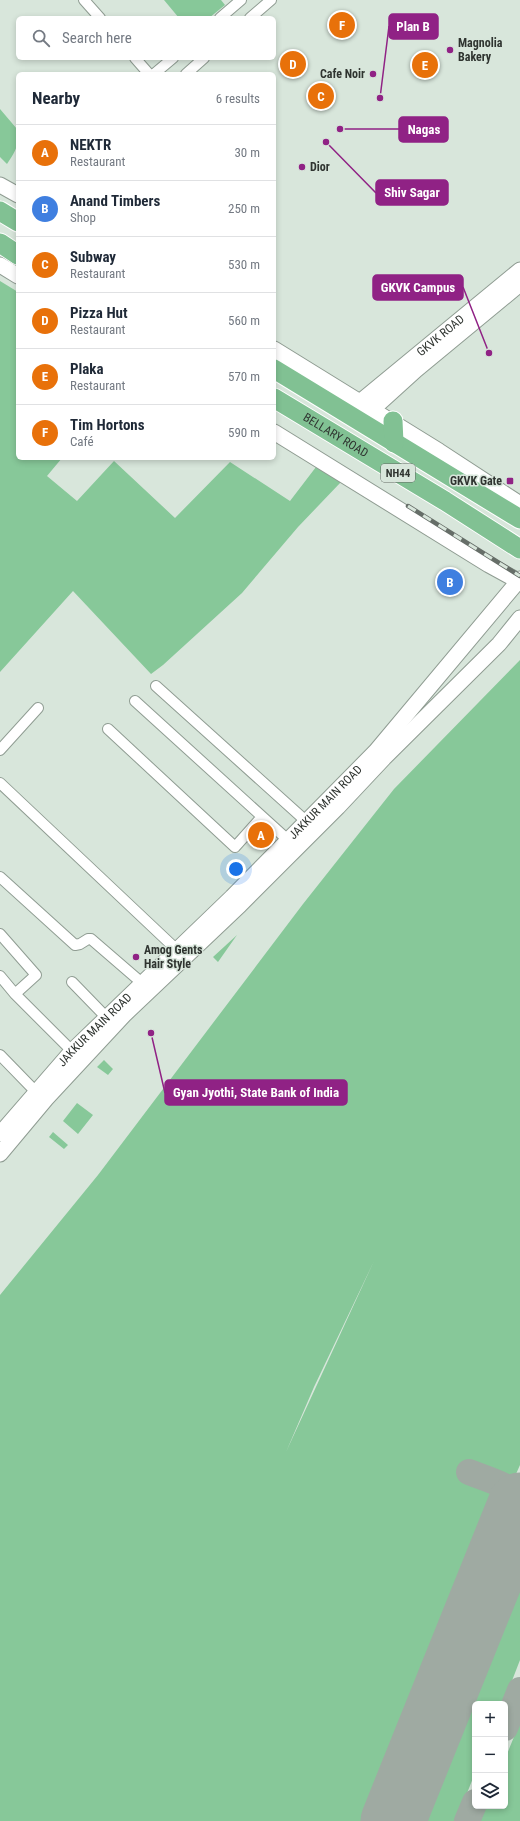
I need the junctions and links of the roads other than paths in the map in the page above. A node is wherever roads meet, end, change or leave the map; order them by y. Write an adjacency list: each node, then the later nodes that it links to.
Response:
1 (84, 0): 4 (street)
2 (241, 0): 5 (street)
3 (271, 0): 6 (street)
4 (98, 16)
5 (222, 16)
6 (252, 16)
7 (137, 60): 10 (street)
8 (171, 60): 11 (street)
9 (202, 60): 12 (street)
10 (147, 72)
11 (156, 72)
12 (188, 72)
13 (0, 185): 14 (main road)
14 (16, 194)
15 (0, 202): 17 (highway)
16 (0, 211): 18 (highway)
17 (16, 212)
18 (16, 221)
19 (0, 232): 20 (highway)
20 (16, 242)
21 (0, 243): 22 (highway)
22 (16, 253)
23 (0, 265): 25 (main road)
24 (520, 270): 31 (main road, GKVK ROAD)
25 (16, 275)
26 (520, 284): 31 (main road, GKVK ROAD)
27 (276, 349): 31 (main road)
28 (276, 370): 35 (highway, BELLARY ROAD)
29 (276, 379): 38 (highway, BELLARY ROAD / NH44)
30 (276, 399): 39 (highway, BELLARY ROAD / NH44)
31 (367, 405): 33 (main road)
32 (276, 410): 40 (highway, BELLARY ROAD)
33 (393, 421): 35 (highway); 36 (main road)
34 (276, 433): 41 (main road)
35 (394, 442): 37 (highway, BELLARY ROAD)
36 (520, 504)
37 (520, 519)
38 (520, 526)
39 (520, 549)
40 (520, 559)
41 (519, 581): 51 (main road, JAKKUR MAIN ROAD)
42 (520, 618): 43 (main road, JAKKUR MAIN ROAD)
43 (515, 627): 60 (main road, JAKKUR MAIN ROAD)
44 (156, 686): 51 (street)
45 (135, 701): 50 (street)
46 (38, 708): 48 (street)
47 (108, 729): 50 (street)
48 (0, 750)
49 (0, 784): 55 (street)
50 (262, 818): 52 (street)
51 (307, 822): 52 (main road, JAKKUR MAIN ROAD)
52 (289, 841): 55 (main road, JAKKUR MAIN ROAD)
53 (0, 877): 58 (street)
54 (0, 934): 59 (street)
55 (176, 950): 58 (main road, JAKKUR MAIN ROAD)
56 (0, 976): 59 (street)
57 (72, 982): 61 (street)
58 (142, 983): 60 (main road, JAKKUR MAIN ROAD)
59 (15, 994): 62 (street)
60 (121, 1011): 61 (main road, JAKKUR MAIN ROAD); 66 (main road, JAKKUR MAIN ROAD)
61 (106, 1018): 62 (main road, JAKKUR MAIN ROAD)
62 (72, 1052): 64 (main road, JAKKUR MAIN ROAD)
63 (0, 1055): 64 (street)
64 (36, 1092): 65 (main road, JAKKUR MAIN ROAD)
65 (2, 1129)
66 (0, 1154)

